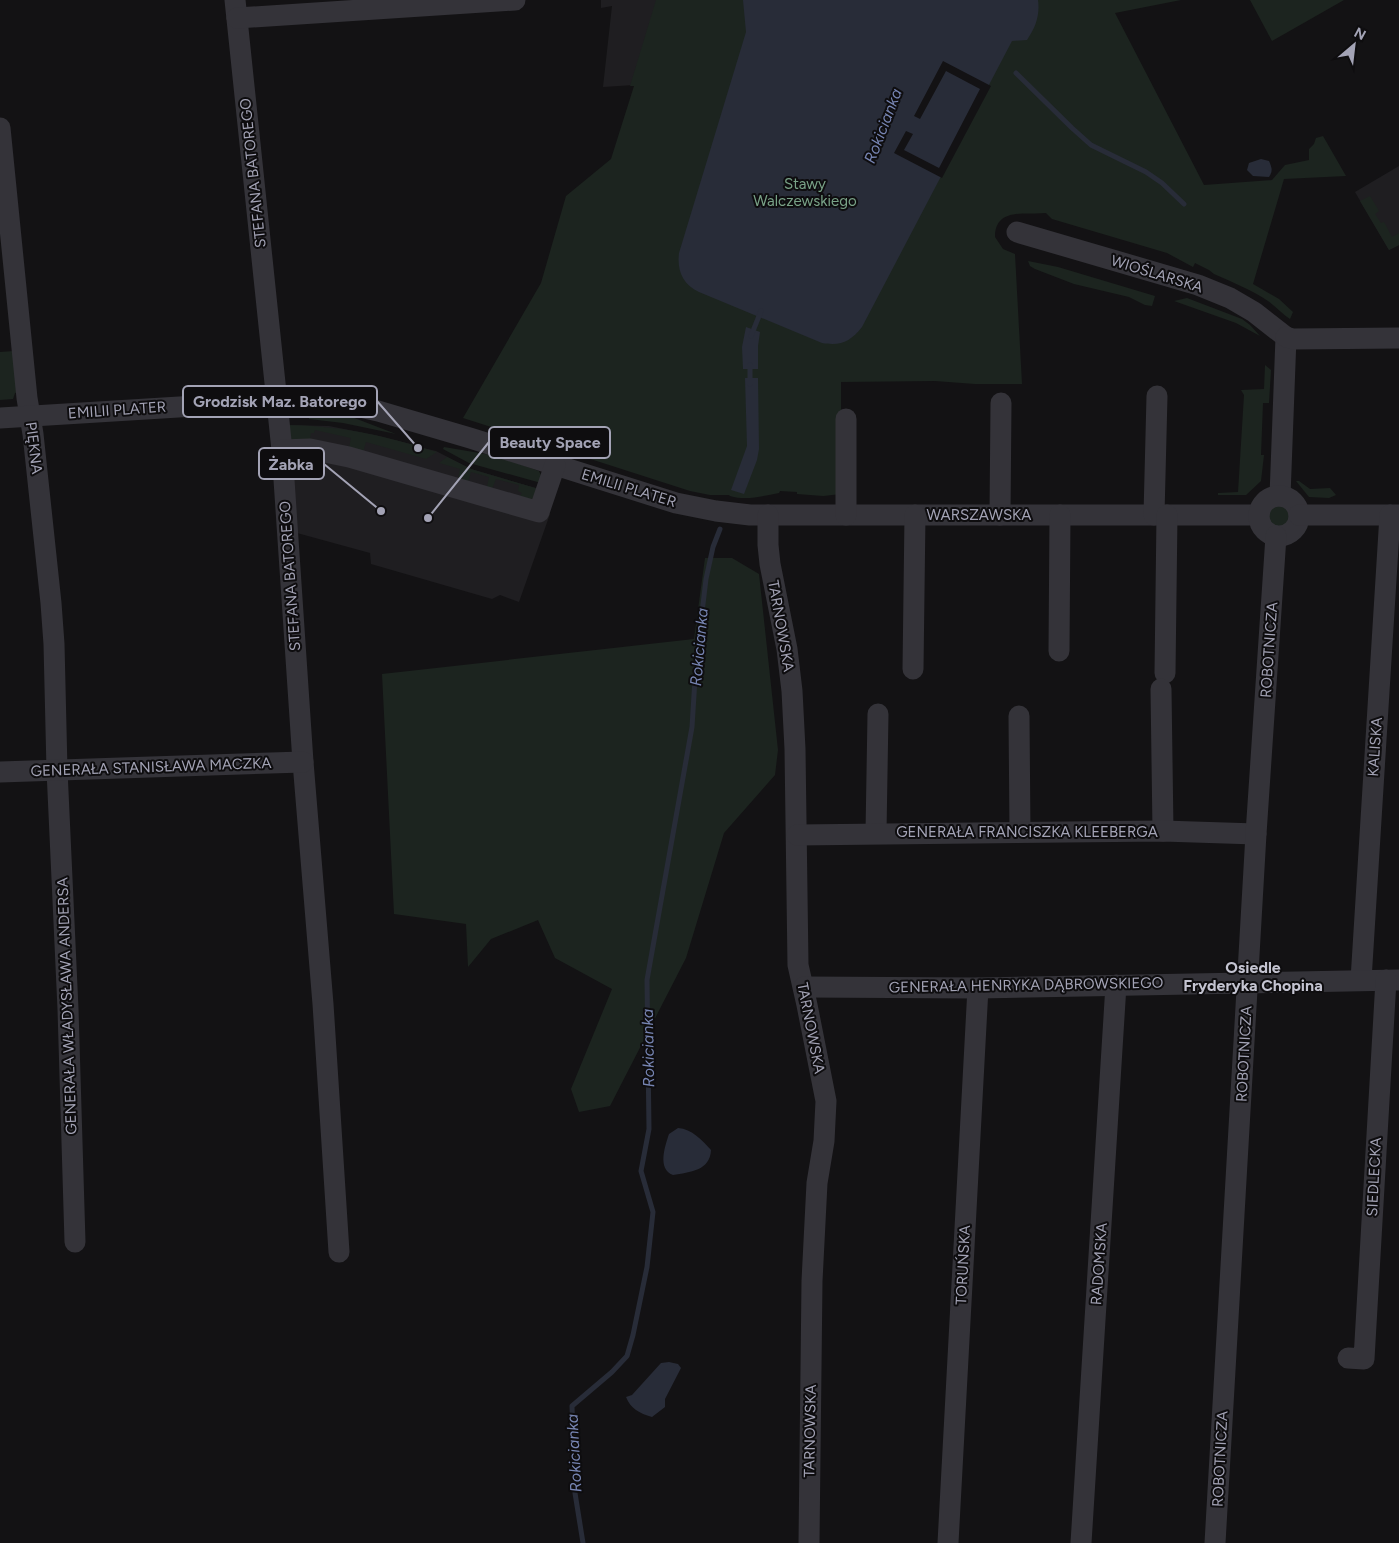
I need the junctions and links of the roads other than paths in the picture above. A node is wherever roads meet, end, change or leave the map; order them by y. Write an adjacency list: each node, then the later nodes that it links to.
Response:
1 (515, 0): 2 (street)
2 (236, 9): 8 (street, STEFANA BATOREGO)
3 (0, 128): 10 (street, PIĘKNA)
4 (1017, 232): 5 (street, WIOŚLARSKA)
5 (1286, 337): 6 (street); 15 (street)
6 (1399, 338)
7 (1157, 396): 22 (street)
8 (276, 401): 10 (street, EMILII PLATER); 13 (street, STEFANA BATOREGO); 14 (street, EMILII PLATER)
9 (1001, 403): 20 (street)
10 (30, 416): 11 (street, EMILII PLATER); 32 (street, PIĘKNA)
11 (0, 418)
12 (846, 419): 18 (street)
13 (282, 450): 14 (street); 31 (street, STEFANA BATOREGO)
14 (555, 465): 16 (street, EMILII PLATER)
15 (1280, 496): 23 (street); 24 (street)
16 (699, 508): 17 (street, WARSZAWSKA)
17 (768, 515): 18 (street, WARSZAWSKA); 38 (street, TARNOWSKA)
18 (846, 515): 19 (street, WARSZAWSKA)
19 (915, 515): 20 (street, WARSZAWSKA); 28 (street)
20 (1000, 515): 21 (street, WARSZAWSKA)
21 (1060, 515): 22 (street, WARSZAWSKA); 27 (street)
22 (1160, 515): 23 (street, WARSZAWSKA); 34 (street)
23 (1259, 515): 26 (street)
24 (1299, 515): 25 (street); 26 (street)
25 (1394, 515): 39 (street, KALISKA)
26 (1276, 536): 37 (street, ROBOTNICZA)
27 (1059, 651)
28 (913, 668)
29 (878, 714): 36 (street)
30 (1019, 716): 35 (street)
31 (303, 762): 32 (street, GENERAŁA STANISŁAWA MACZKA); 46 (street, STEFANA BATOREGO)
32 (57, 770): 33 (street, GENERAŁA STANISŁAWA MACZKA); 45 (street, GENERAŁA WŁADYSŁAWA ANDERSA)
33 (0, 772)
34 (1164, 831): 35 (street, GENERAŁA FRANCISZKA KLEEBERGA); 37 (street, GENERAŁA FRANCISZKA KLEEBERGA)
35 (1020, 832): 36 (street, GENERAŁA FRANCISZKA KLEEBERGA)
36 (876, 833): 38 (street, GENERAŁA FRANCISZKA KLEEBERGA)
37 (1256, 834): 41 (street, ROBOTNICZA)
38 (797, 835): 43 (street, TARNOWSKA)
39 (1361, 980): 40 (street, GENERAŁA HENRYKA DĄBROWSKIEGO); 41 (street, GENERAŁA HENRYKA DĄBROWSKIEGO)
40 (1392, 980): 47 (street, SIEDLECKA)
41 (1249, 982): 42 (street, GENERAŁA HENRYKA DĄBROWSKIEGO); 51 (street, ROBOTNICZA)
42 (1116, 985): 44 (street, GENERAŁA HENRYKA DĄBROWSKIEGO); 50 (street, RADOMSKA)
43 (804, 987): 44 (street, GENERAŁA HENRYKA DĄBROWSKIEGO); 48 (street, TARNOWSKA)
44 (978, 988): 49 (street, TORUŃSKA)
45 (75, 1242)
46 (339, 1252)
47 (1348, 1358)
48 (809, 1543)
49 (948, 1543)
50 (1081, 1543)
51 (1215, 1543)

